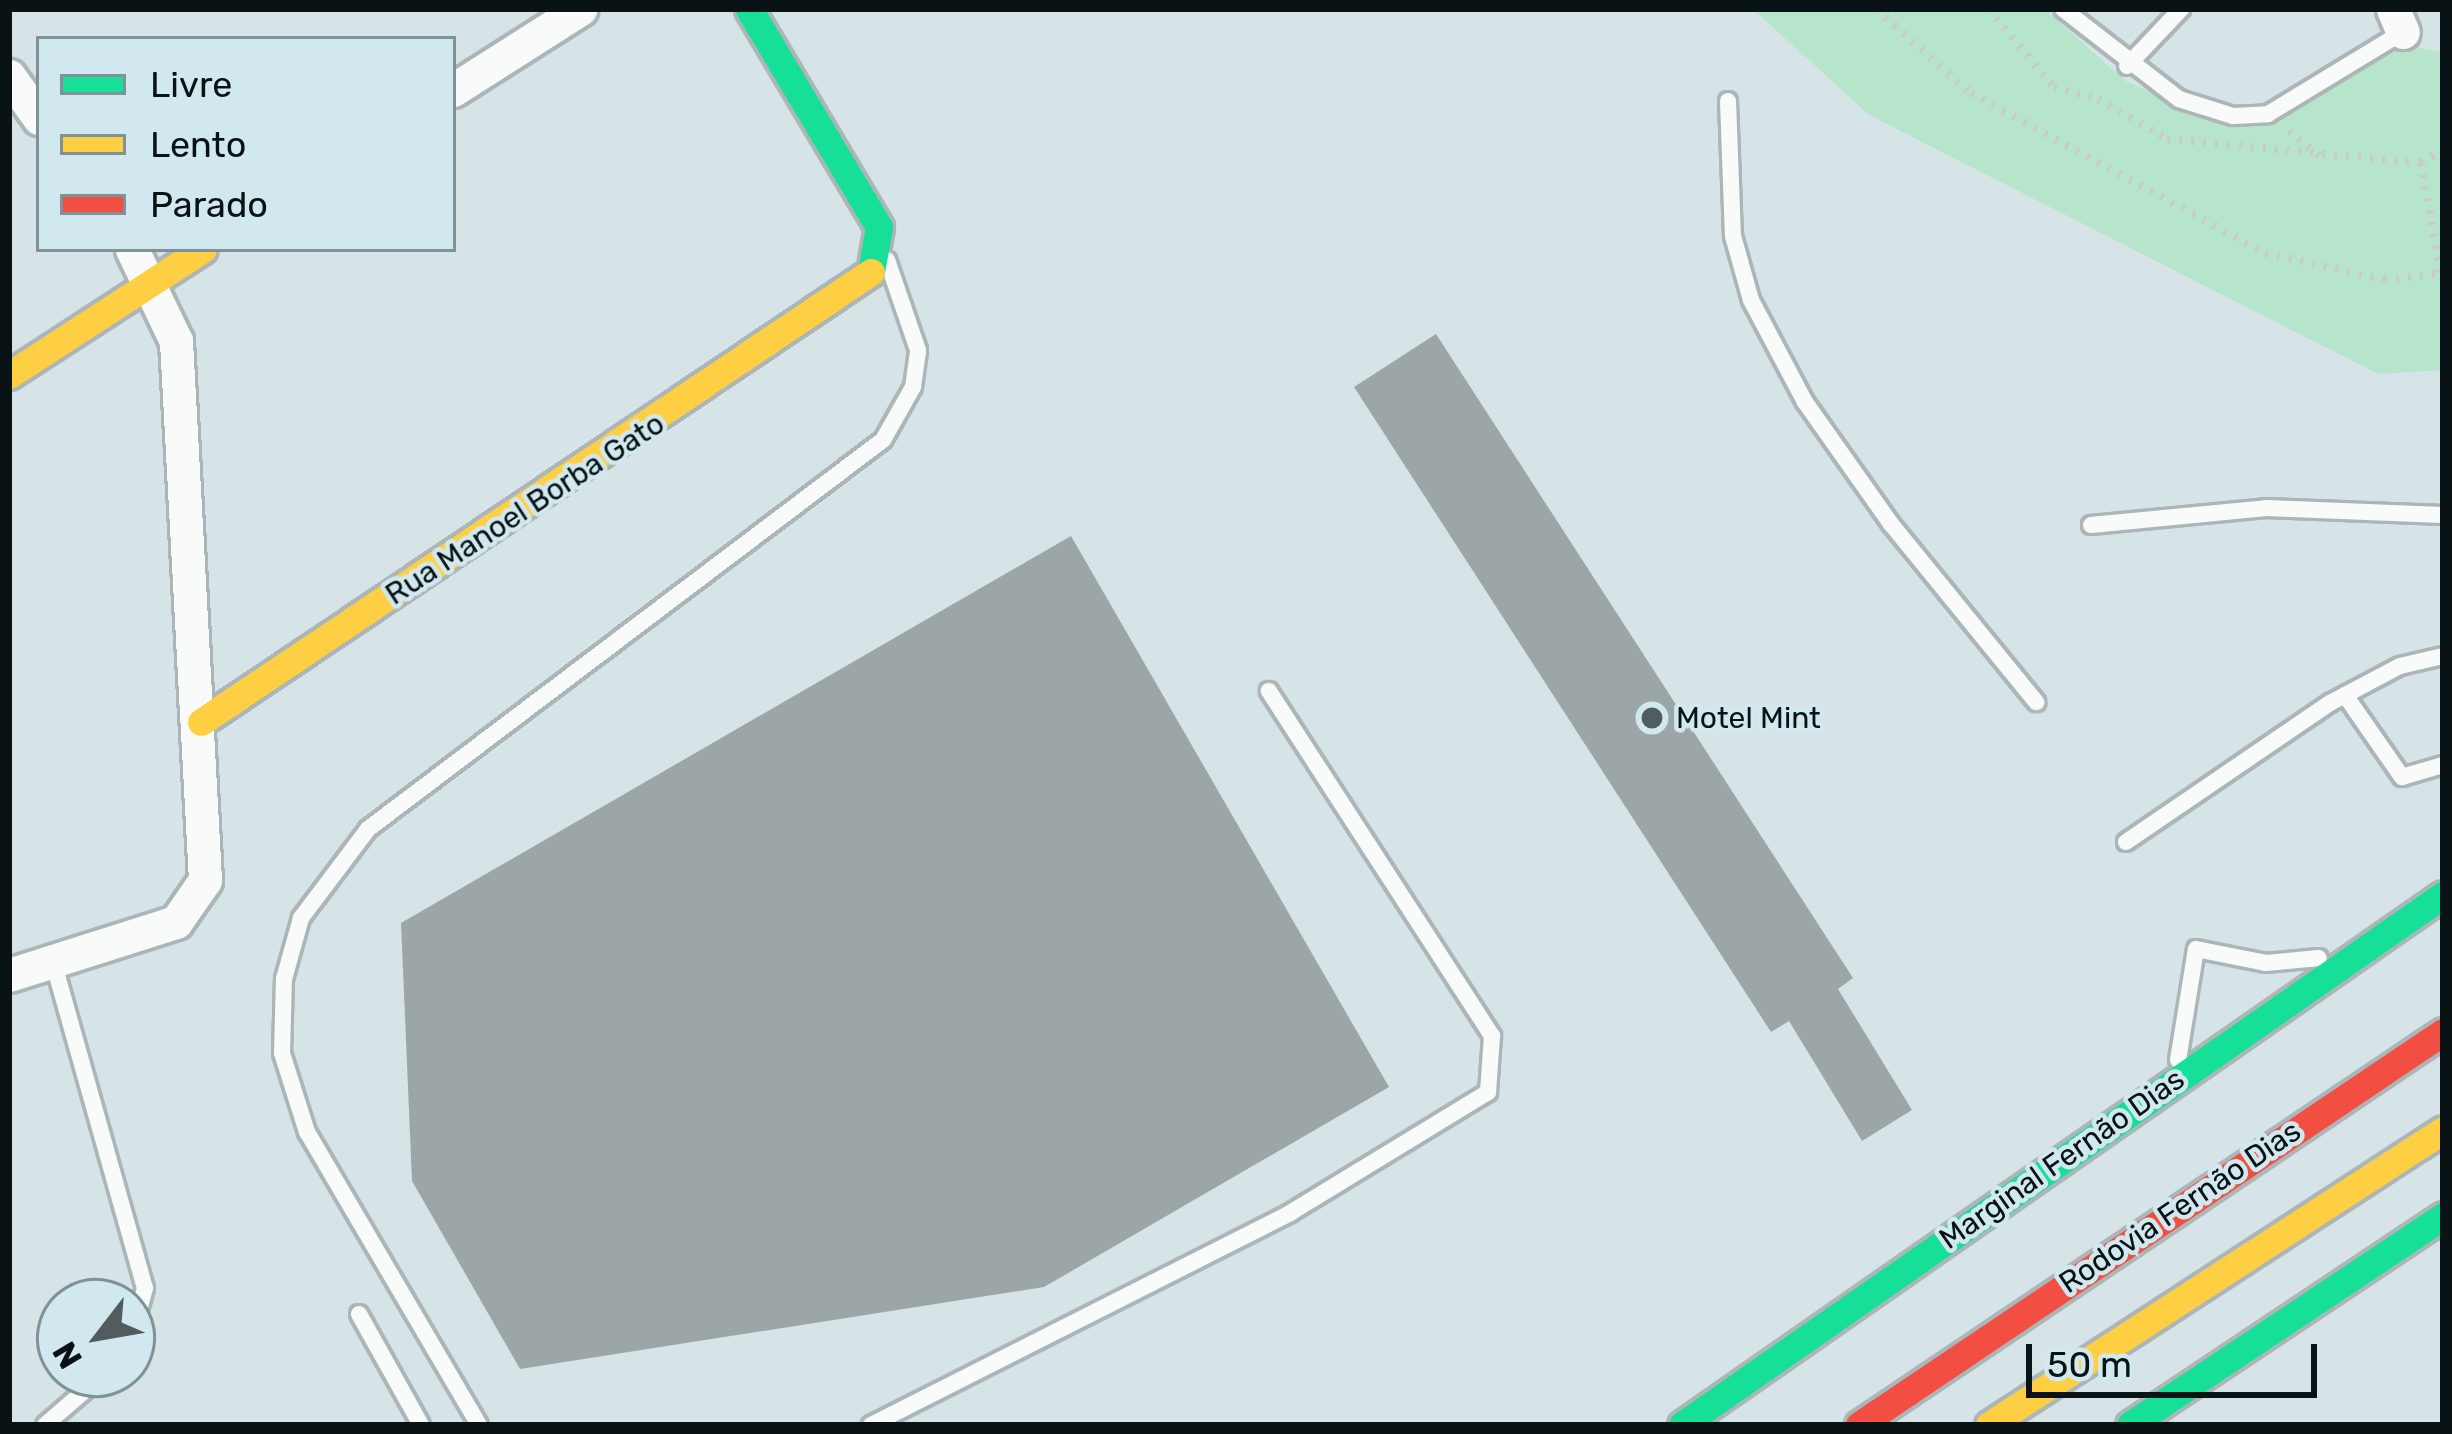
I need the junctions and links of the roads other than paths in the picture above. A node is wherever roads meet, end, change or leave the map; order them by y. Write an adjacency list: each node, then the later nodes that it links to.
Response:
1 (580, 9): 8 (street)
2 (749, 9): 11 (main road)
3 (2062, 9): 6 (lane)
4 (2181, 9): 6 (lane)
5 (2398, 20): 6 (lane)
6 (2127, 66)
7 (9, 76): 10 (street)
8 (456, 88)
9 (1728, 101): 21 (lane)
10 (36, 114)
11 (880, 244): 22 (main road, Rua Manoel Borba Gato); 38 (lane)
12 (134, 252): 14 (street)
13 (197, 252): 14 (main road)
14 (154, 280): 15 (main road); 22 (street)
15 (9, 374)
16 (2443, 515): 17 (lane)
17 (2091, 525)
18 (2443, 656): 20 (lane)
19 (1269, 691): 39 (lane)
20 (2345, 695): 23 (lane); 24 (lane)
21 (2036, 702)
22 (201, 722): 27 (street)
23 (2443, 765)
24 (2126, 842)
25 (2443, 895): 26 (main road, Marginal Fernão Dias)
26 (2360, 953): 30 (main road, Marginal Fernão Dias); 30 (lane)
27 (53, 961): 28 (street); 33 (lane)
28 (9, 974)
29 (2443, 1032): 41 (main road, Rodovia Fernão Dias)
30 (2170, 1084): 40 (main road, Marginal Fernão Dias)
31 (2443, 1130): 42 (main road)
32 (2443, 1216): 43 (main road)
33 (143, 1278)
34 (359, 1314): 37 (lane)
35 (76, 1398): 36 (lane)
36 (45, 1425)
37 (422, 1425)
38 (478, 1425)
39 (871, 1425)
40 (1682, 1425)
41 (1858, 1425)
42 (1989, 1425)
43 (2130, 1425)

